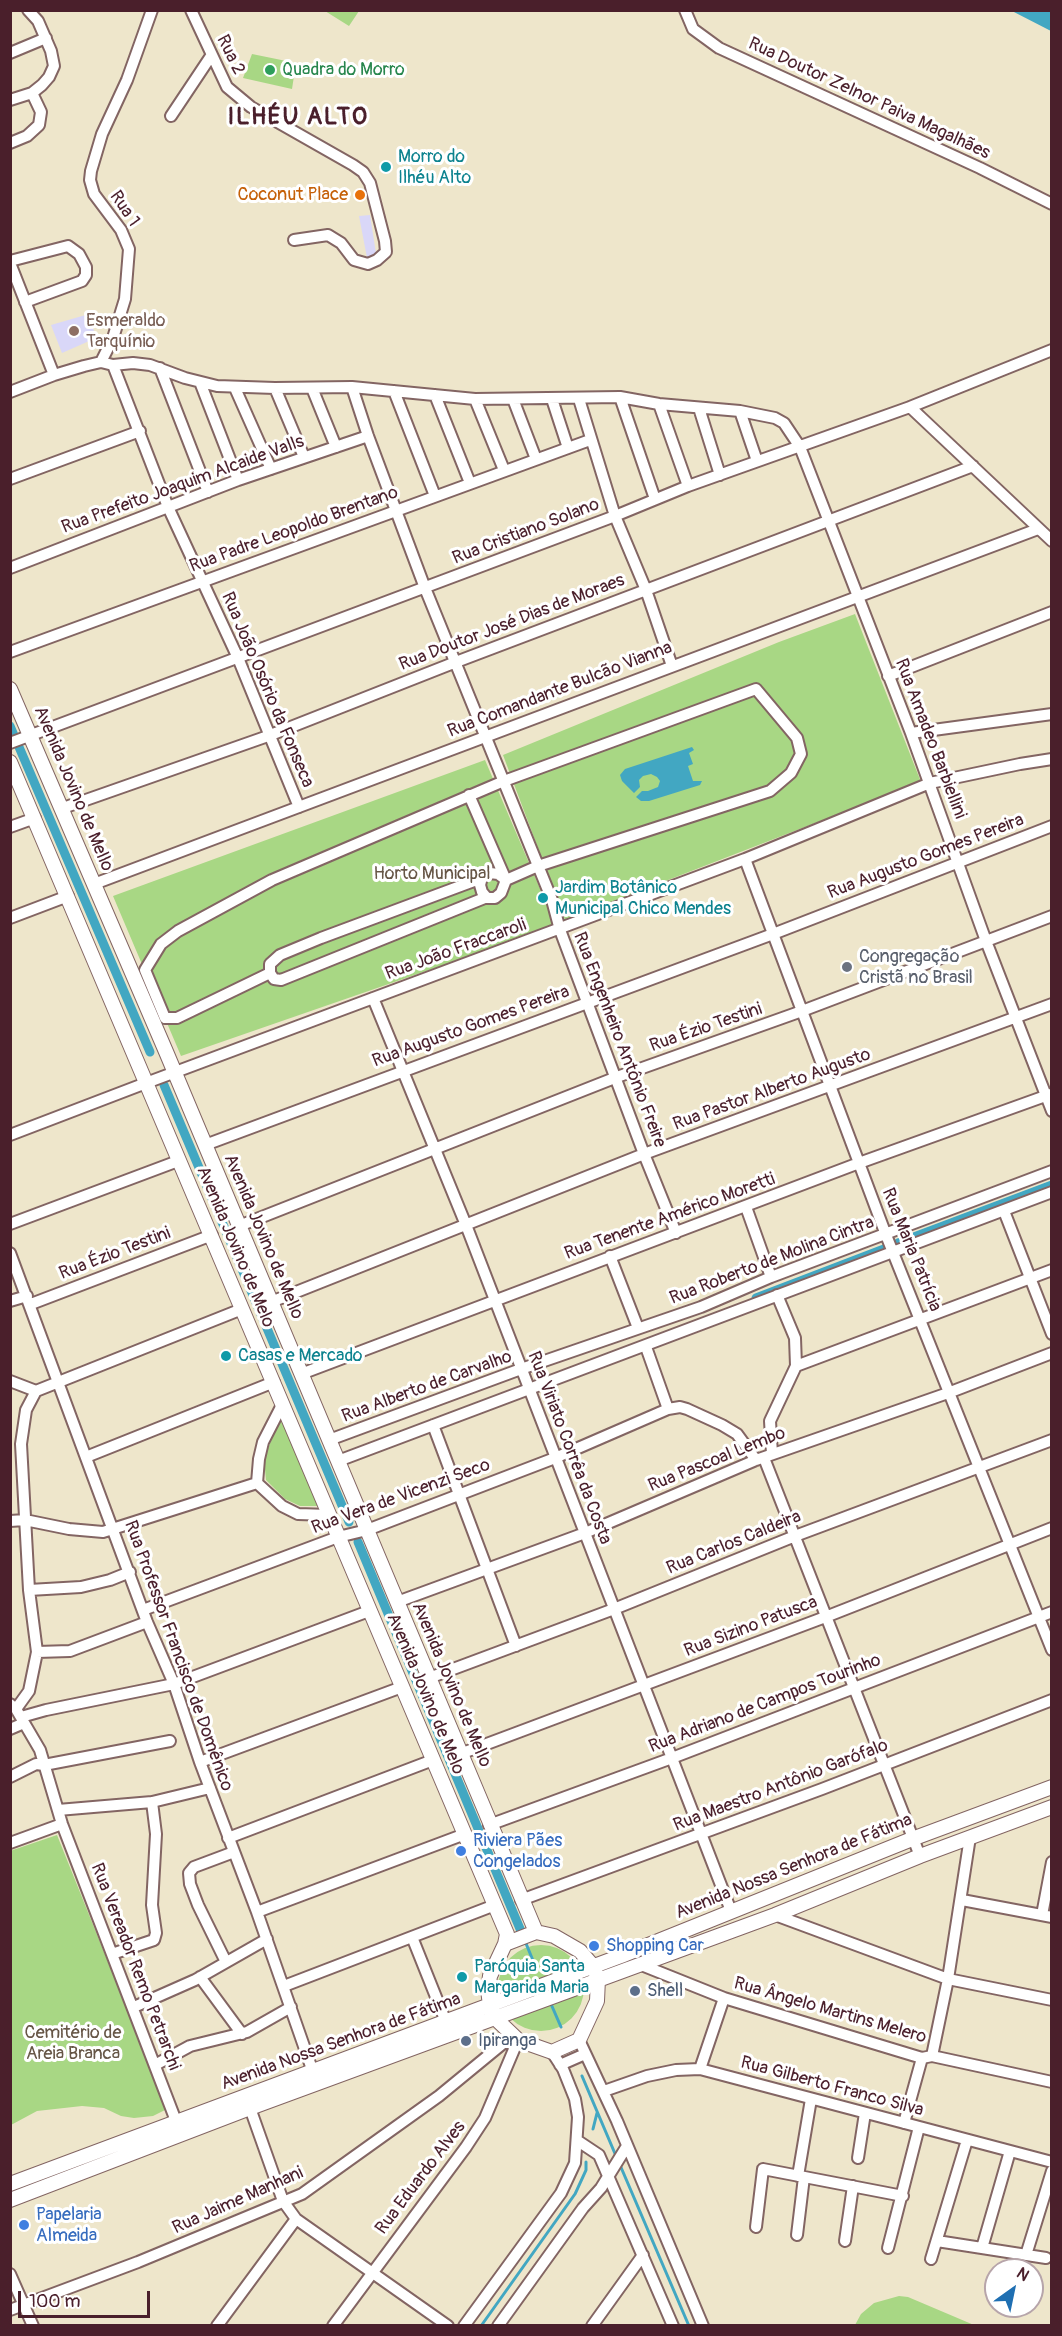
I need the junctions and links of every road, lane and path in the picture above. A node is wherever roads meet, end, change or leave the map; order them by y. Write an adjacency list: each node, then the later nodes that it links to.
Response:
1 (28, 10): 5 (street)
2 (152, 10): 17 (street, Rua 1)
3 (191, 10): 7 (street, Rua 2)
4 (685, 10): 12 (street, Rua Doutor Zelnor Paiva Magalhães)
5 (46, 38): 6 (street); 8 (street)
6 (10, 53)
7 (211, 56): 10 (street); 13 (street, Rua 2)
8 (32, 93): 9 (street); 11 (street)
9 (10, 100)
10 (171, 116)
11 (10, 143)
12 (1052, 204)
13 (294, 240)
14 (10, 262): 15 (street); 15 (street)
15 (25, 302): 20 (street)
16 (1052, 350): 35 (street, Rua Cristiano Solano)
17 (100, 362): 18 (street); 20 (street)
18 (113, 364): 19 (street); 38 (street, Rua João Osório da Fonseca)
19 (160, 368): 21 (street); 55 (street)
20 (54, 375): 27 (street)
21 (200, 382): 23 (street); 52 (street)
22 (352, 387): 25 (street); 26 (street); 39 (street, Rua Engenheiro Antônio Freire)
23 (235, 388): 24 (street); 48 (street)
24 (275, 388): 25 (street); 44 (street)
25 (312, 388): 41 (street)
26 (394, 391): 28 (street); 56 (street)
27 (10, 392)
28 (435, 395): 30 (street); 53 (street)
29 (620, 397): 33 (street); 34 (street); 57 (street)
30 (475, 399): 31 (street); 49 (street)
31 (513, 399): 32 (street); 45 (street)
32 (552, 399): 33 (street); 42 (street)
33 (579, 399): 40 (street)
34 (659, 404): 36 (street); 54 (street)
35 (910, 407): 43 (street, Rua Cristiano Solano); 47 (street)
36 (699, 408): 37 (street); 50 (street)
37 (740, 411): 43 (street, Rua Amadeo Barbiellini); 46 (street)
38 (140, 431): 51 (street); 58 (street, Rua João Osório da Fonseca)
39 (368, 436): 41 (street, Rua Prefeito Joaquim Alcaide Valls); 59 (street, Rua Engenheiro Antônio Freire)
40 (590, 440): 42 (street, Rua Padre Leopoldo Brentano); 60 (street)
41 (336, 447): 44 (street, Rua Prefeito Joaquim Alcaide Valls)
42 (568, 447): 45 (street, Rua Padre Leopoldo Brentano)
43 (800, 447): 46 (street, Rua Cristiano Solano); 61 (street, Rua Amadeo Barbiellini)
44 (304, 457): 48 (street, Rua Prefeito Joaquim Alcaide Valls)
45 (536, 459): 49 (street, Rua Padre Leopoldo Brentano)
46 (757, 461): 50 (street, Rua Cristiano Solano)
47 (973, 466): 61 (street, Rua Doutor José Dias de Moraes); 62 (street)
48 (271, 469): 52 (street, Rua Prefeito Joaquim Alcaide Valls)
49 (504, 470): 53 (street, Rua Padre Leopoldo Brentano)
50 (720, 475): 54 (street, Rua Cristiano Solano)
51 (10, 479)
52 (238, 480): 55 (street, Rua Prefeito Joaquim Alcaide Valls)
53 (470, 483): 56 (street, Rua Padre Leopoldo Brentano)
54 (688, 486): 57 (street, Rua Cristiano Solano)
55 (208, 492): 58 (street, Rua Prefeito Joaquim Alcaide Valls)
56 (435, 496): 59 (street, Rua Padre Leopoldo Brentano)
57 (655, 499): 60 (street, Rua Cristiano Solano)
58 (168, 507): 64 (street, Rua Prefeito Joaquim Alcaide Valls); 65 (street, Rua João Osório da Fonseca)
59 (396, 510): 65 (street, Rua Padre Leopoldo Brentano); 66 (street, Rua Engenheiro Antônio Freire)
60 (615, 516): 66 (street, Rua Cristiano Solano); 67 (street)
61 (828, 522): 67 (street, Rua Doutor José Dias de Moraes); 68 (street, Rua Amadeo Barbiellini)
62 (1038, 529): 63 (street); 68 (street, Rua Comandante Bulcão Vianna)
63 (1052, 541)
64 (10, 568)
65 (202, 581): 70 (street, Rua Padre Leopoldo Brentano); 71 (street, Rua João Osório da Fonseca)
66 (425, 588): 71 (street, Rua Cristiano Solano); 72 (street, Rua Engenheiro Antônio Freire)
67 (646, 590): 72 (street, Rua Doutor José Dias de Moraes); 73 (street)
68 (857, 598): 73 (street, Rua Comandante Bulcão Vianna); 74 (street, Rua Amadeo Barbiellini)
69 (1052, 612): 74 (street)
70 (10, 652)
71 (238, 658): 78 (street, Rua Cristiano Solano); 79 (street, Rua João Osório da Fonseca)
72 (456, 662): 79 (street, Rua Doutor José Dias de Moraes); 80 (street, Rua Engenheiro Antônio Freire)
73 (672, 666): 80 (street, Rua Comandante Bulcão Vianna)
74 (888, 676): 77 (street, Rua Amadeo Barbiellini)
75 (10, 690): 78 (main road, Avenida Jovino de Mello)
76 (1052, 714): 77 (street)
77 (911, 733): 85 (street, Rua Amadeo Barbiellini)
78 (28, 736): 81 (street, Rua Cristiano Solano); 88 (main road, Avenida Jovino de Mello)
79 (268, 736): 87 (street, Rua João Osório da Fonseca); 88 (street, Rua Doutor José Dias de Moraes)
80 (486, 736): 84 (street, Rua Engenheiro Antônio Freire); 87 (street, Rua Comandante Bulcão Vianna)
81 (10, 743)
82 (1052, 759): 85 (street, Rua João Fraccaroli)
83 (10, 762): 89 (main road, Avenida Jovino de Melo)
84 (504, 781): 86 (street); 94 (street, Rua Engenheiro Antônio Freire); 94 (street)
85 (930, 783): 92 (street, Rua João Fraccaroli); 93 (street, Rua Amadeo Barbiellini)
86 (469, 795): 96 (street); 105 (street)
87 (299, 807): 97 (street, Rua Comandante Bulcão Vianna)
88 (63, 808): 97 (main road, Avenida Jovino de Mello)
89 (35, 818): 91 (street); 98 (main road, Avenida Jovino de Melo)
90 (1052, 826): 93 (street, Rua Augusto Gomes Pereira)
91 (10, 827)
92 (745, 859): 102 (street, Rua João Fraccaroli); 103 (street, Rua Maria Patrícia)
93 (958, 862): 103 (street, Rua Augusto Gomes Pereira); 104 (street, Rua Amadeo Barbiellini)
94 (538, 866): 96 (street); 102 (street, Rua Engenheiro Antônio Freire)
95 (482, 878): 96 (street); 99 (street); 105 (street)
96 (506, 880): 99 (street)
97 (94, 884): 112 (main road, Avenida Jovino de Mello)
98 (68, 896): 101 (street); 114 (main road, Avenida Jovino de Melo)
99 (487, 897): 105 (street)
100 (1052, 916): 104 (street, Rua Ézio Testini)
101 (10, 918)
102 (560, 930): 106 (street, Rua João Fraccaroli); 107 (street, Rua Engenheiro Antônio Freire)
103 (773, 934): 107 (street, Rua Augusto Gomes Pereira); 109 (street, Rua Maria Patrícia)
104 (986, 940): 109 (street, Rua Ézio Testini); 110 (street, Rua Amadeo Barbiellini)
105 (270, 973)
106 (373, 998): 111 (street, Rua Viriato Corrêa da Costa); 112 (street, Rua João Fraccaroli)
107 (588, 1001): 111 (street, Rua Augusto Gomes Pereira); 113 (street, Rua Engenheiro Antônio Freire)
108 (1052, 1004): 110 (street, Rua Pastor Alberto Augusto)
109 (802, 1011): 113 (street, Rua Ézio Testini); 115 (street, Rua Maria Patrícia)
110 (1016, 1017): 115 (street, Rua Pastor Alberto Augusto); 116 (street, Rua Amadeo Barbiellini)
111 (404, 1070): 119 (street, Rua Augusto Gomes Pereira); 120 (street, Rua Viriato Corrêa da Costa)
112 (174, 1072): 114 (street, Rua João Fraccaroli); 119 (main road, Avenida Jovino de Mello)
113 (617, 1077): 120 (street, Rua Ézio Testini); 121 (street, Rua Engenheiro Antônio Freire)
114 (146, 1083): 118 (street, Rua João Fraccaroli); 122 (main road, Avenida Jovino de Melo)
115 (830, 1086): 121 (street, Rua Pastor Alberto Augusto); 123 (street, Rua Maria Patrícia)
116 (1048, 1095): 117 (street, Rua Amadeo Barbiellini); 123 (street, Rua Tenente Américo Moretti)
117 (1052, 1112)
118 (10, 1135)
119 (205, 1145): 130 (main road, Avenida Jovino de Mello)
120 (434, 1147): 129 (street, Rua Viriato Corrêa da Costa); 130 (street, Rua Ézio Testini)
121 (644, 1154): 129 (street, Rua Pastor Alberto Augusto); 131 (street, Rua Engenheiro Antônio Freire)
122 (178, 1161): 128 (street); 132 (main road, Avenida Jovino de Melo)
123 (859, 1163): 126 (street, Rua Tenente Américo Moretti); 133 (street, Rua Maria Patrícia)
124 (1052, 1171): 133 (street, Rua Roberto de Molina Cintra)
125 (1052, 1192): 127 (street, Rua Roberto de Molina Cintra)
126 (746, 1207): 131 (street, Rua Tenente Américo Moretti); 137 (street)
127 (1004, 1211): 133 (street, Rua Roberto de Molina Cintra); 138 (street)
128 (10, 1224)
129 (466, 1225): 141 (street, Rua Viriato Corrêa da Costa); 143 (street, Rua Pastor Alberto Augusto)
130 (239, 1226): 143 (main road, Avenida Jovino de Mello)
131 (676, 1233): 135 (street, Rua Tenente Américo Moretti)
132 (212, 1235): 140 (street, Rua Ézio Testini); 144 (main road, Avenida Jovino de Melo)
133 (890, 1244): 137 (street, Rua Roberto de Molina Cintra); 139 (street, Rua Roberto de Molina Cintra); 145 (street, Rua Maria Patrícia)
134 (10, 1253): 140 (street, Rua Professor Francisco de Domênico)
135 (610, 1256): 141 (street, Rua Tenente Américo Moretti); 146 (street)
136 (1052, 1270): 138 (street)
137 (771, 1277): 146 (street, Rua Roberto de Molina Cintra)
138 (1030, 1278): 145 (street); 147 (street)
139 (777, 1295): 148 (street, Rua Roberto de Molina Cintra); 150 (street)
140 (29, 1300): 142 (street, Rua Ézio Testini); 154 (street, Rua Professor Francisco de Domênico)
141 (494, 1300): 151 (street, Rua Viriato Corrêa da Costa); 152 (street, Rua Tenente Américo Moretti)
142 (10, 1301)
143 (271, 1302): 152 (main road, Avenida Jovino de Mello)
144 (242, 1309): 154 (street); 155 (main road, Avenida Jovino de Melo)
145 (921, 1319): 150 (street); 158 (street, Rua Maria Patrícia)
146 (638, 1328): 151 (street, Rua Alberto de Carvalho)
147 (1052, 1334)
148 (646, 1347): 156 (street, Rua Alberto de Carvalho); 160 (street)
149 (1052, 1353): 158 (street, Rua Pascoal Lembo)
150 (796, 1366): 166 (street)
151 (521, 1369): 156 (street, Rua Viriato Corrêa da Costa); 162 (street, Rua Alberto de Carvalho)
152 (301, 1374): 162 (main road, Avenida Jovino de Mello)
153 (10, 1381): 157 (street)
154 (60, 1381): 157 (street); 165 (street, Rua Professor Francisco de Domênico)
155 (274, 1382): 159 (main road, Avenida Jovino de Melo); 165 (street)
156 (529, 1389): 161 (street, Rua Alberto de Carvalho); 167 (street, Rua Viriato Corrêa da Costa)
157 (36, 1391): 164 (street)
158 (948, 1393): 166 (street, Rua Pascoal Lembo); 169 (street, Rua Maria Patrícia)
159 (282, 1405): 170 (street); 172 (main road, Avenida Jovino de Melo)
160 (668, 1409): 166 (street); 167 (street, Rua Vera de Vicenzi Seco)
161 (434, 1425): 168 (street, Rua Alberto de Carvalho); 171 (street)
162 (329, 1440): 168 (main road, Avenida Jovino de Mello)
163 (1052, 1440): 169 (street, Rua Carlos Caldeira)
164 (16, 1443): 173 (street)
165 (86, 1457): 177 (street, Rua Professor Francisco de Domênico)
166 (764, 1457): 178 (street, Rua Pascoal Lembo); 179 (street)
167 (555, 1458): 171 (street, Rua Vera de Vicenzi Seco); 178 (street, Rua Viriato Corrêa da Costa)
168 (338, 1461): 176 (main road, Avenida Jovino de Mello)
169 (979, 1468): 179 (street, Rua Carlos Caldeira); 181 (street, Rua Maria Patrícia)
170 (257, 1483): 172 (street); 177 (street)
171 (459, 1494): 176 (street, Rua Vera de Vicenzi Seco); 182 (street)
172 (329, 1515): 180 (main road, Avenida Jovino de Melo)
173 (25, 1520): 174 (street); 177 (street); 184 (street)
174 (10, 1521)
175 (1052, 1528): 181 (street, Rua Sizino Patusca)
176 (367, 1530): 180 (street, Rua Vera de Vicenzi Seco); 185 (main road, Avenida Jovino de Mello)
177 (114, 1531): 183 (street, Rua Professor Francisco de Domênico)
178 (585, 1533): 182 (street, Rua Pascoal Lembo); 186 (street, Rua Viriato Corrêa da Costa)
179 (795, 1536): 186 (street, Rua Carlos Caldeira); 190 (street)
180 (338, 1537): 187 (street, Rua Vera de Vicenzi Seco); 188 (main road, Avenida Jovino de Melo)
181 (1008, 1543): 190 (street, Rua Sizino Patusca); 191 (street, Rua Maria Patrícia)
182 (487, 1571): 185 (street, Rua Pascoal Lembo); 193 (street)
183 (130, 1572): 184 (street); 187 (street, Rua Professor Francisco de Domênico)
184 (29, 1590): 195 (street)
185 (397, 1602): 196 (main road, Avenida Jovino de Mello)
186 (614, 1609): 193 (street, Rua Carlos Caldeira); 198 (street, Rua Viriato Corrêa da Costa)
187 (143, 1610): 192 (street, Rua Professor Francisco de Domênico)
188 (369, 1611): 197 (street); 199 (main road, Avenida Jovino de Melo)
189 (1052, 1612): 191 (street, Rua Adriano de Campos Tourinho)
190 (828, 1616): 198 (street, Rua Sizino Patusca); 200 (street)
191 (1039, 1617): 194 (street, Rua Maria Patrícia); 200 (street, Rua Adriano de Campos Tourinho)
192 (147, 1622): 195 (street); 197 (street, Rua Professor Francisco de Domênico)
193 (516, 1646): 196 (street, Rua Carlos Caldeira)
194 (1052, 1650)
195 (38, 1652): 202 (street)
196 (429, 1678): 205 (main road, Avenida Jovino de Mello)
197 (174, 1684): 202 (street); 208 (street, Rua Professor Francisco de Domênico)
198 (643, 1685): 205 (street, Rua Sizino Patusca); 206 (street, Rua Viriato Corrêa da Costa)
199 (402, 1687): 207 (main road, Avenida Jovino de Melo); 208 (street)
200 (854, 1687): 206 (street, Rua Adriano de Campos Tourinho); 209 (street)
201 (1052, 1700): 209 (street, Rua Maestro Antônio Garófalo)
202 (18, 1713): 203 (street); 210 (street, Rua Vereador Remo Petrarchi)
203 (10, 1729)
204 (170, 1741): 210 (street)
205 (460, 1754): 218 (main road, Avenida Jovino de Mello)
206 (672, 1758): 218 (street, Rua Adriano de Campos Tourinho); 219 (street, Rua Viriato Corrêa da Costa)
207 (433, 1760): 220 (main road, Avenida Jovino de Melo); 222 (street)
208 (200, 1762): 213 (street, Rua Professor Francisco de Domênico)
209 (885, 1765): 219 (street, Rua Maestro Antônio Garófalo); 223 (street)
210 (45, 1766): 211 (street); 216 (street, Rua Vereador Remo Petrarchi)
211 (10, 1777)
212 (1052, 1787): 223 (main road, Avenida Nossa Senhora de Fátima)
213 (210, 1788): 214 (street); 222 (street, Rua Professor Francisco de Domênico)
214 (152, 1802): 216 (street); 239 (street)
215 (1052, 1807): 221 (main road, Avenida Nossa Senhora de Fátima)
216 (58, 1810): 217 (street, Rua Vereador Remo Petrarchi)
217 (62, 1824): 224 (street); 239 (street, Rua Vereador Remo Petrarchi)
218 (489, 1825): 228 (main road, Avenida Jovino de Mello)
219 (702, 1833): 228 (street, Rua Maestro Antônio Garófalo); 231 (street, Rua Viriato Corrêa da Costa)
220 (465, 1834): 230 (main road, Avenida Jovino de Melo); 232 (street)
221 (970, 1837): 226 (main road, Avenida Nossa Senhora de Fátima); 229 (street)
222 (228, 1838): 225 (street, Rua Professor Francisco de Domênico)
223 (912, 1839): 226 (street); 231 (main road, Avenida Nossa Senhora de Fátima)
224 (10, 1844)
225 (234, 1852): 232 (street, Rua Professor Francisco de Domênico); 240 (street)
226 (920, 1856): 233 (main road, Avenida Nossa Senhora de Fátima)
227 (1052, 1862): 234 (street)
228 (521, 1900): 235 (main road, Avenida Jovino de Mello)
229 (962, 1900): 234 (street); 244 (street)
230 (495, 1905): 236 (street); 238 (main road, Avenida Jovino de Melo)
231 (731, 1911): 242 (main road, Avenida Nossa Senhora de Fátima)
232 (257, 1912): 237 (street, Rua Professor Francisco de Domênico)
233 (775, 1915): 241 (main road, Avenida Nossa Senhora de Fátima); 244 (street)
234 (1047, 1916)
235 (533, 1933): 238 (main road); 242 (main road)
236 (412, 1937): 245 (street); 252 (street)
237 (267, 1939): 240 (street); 245 (street, Rua Professor Francisco de Domênico)
238 (510, 1942): 248 (main road)
239 (112, 1954): 249 (street, Rua Vereador Remo Petrarchi)
240 (226, 1962): 243 (street)
241 (639, 1964): 242 (main road, Avenida Nossa Senhora de Fátima); 246 (street, Rua Ângelo Martins Melero)
242 (596, 1973): 248 (main road, Avenida Nossa Senhora de Fátima); 251 (main road, Avenida Nossa Senhora de Fátima); 255 (main road)
243 (200, 1977): 249 (street); 253 (street)
244 (948, 1979): 247 (street); 258 (street)
245 (284, 1986): 250 (street, Rua Professor Francisco de Domênico)
246 (724, 1998): 258 (street, Rua Ângelo Martins Melero); 261 (street)
247 (1052, 2000)
248 (490, 2005): 251 (main road); 252 (main road, Avenida Nossa Senhora de Fátima)
249 (134, 2007): 259 (street, Rua Vereador Remo Petrarchi)
250 (291, 2007): 253 (street); 262 (street, Rua Professor Francisco de Domênico)
251 (495, 2018): 254 (main road); 266 (main road, Avenida Nossa Senhora de Fátima)
252 (446, 2022): 262 (main road, Avenida Nossa Senhora de Fátima)
253 (242, 2034): 259 (street)
254 (515, 2038): 256 (main road); 284 (street, Rua Jaime Manhani); 296 (street, Rua Eduardo Alves)
255 (579, 2040): 256 (main road); 257 (street)
256 (552, 2052): 260 (street)
257 (585, 2054): 260 (street); 264 (street)
258 (927, 2057): 263 (street, Rua Ângelo Martins Melero); 269 (street)
259 (155, 2065): 268 (street, Rua Vereador Remo Petrarchi)
260 (560, 2065): 272 (street)
261 (700, 2069): 264 (street, Rua Gilberto Franco Silva); 265 (street, Rua Gilberto Franco Silva)
262 (313, 2072): 268 (main road, Avenida Nossa Senhora de Fátima)
263 (1052, 2082)
264 (604, 2091): 273 (street)
265 (811, 2099): 267 (street, Rua Gilberto Franco Silva); 279 (street)
266 (250, 2108): 283 (main road, Avenida Nossa Senhora de Fátima); 284 (street)
267 (865, 2113): 269 (street, Rua Gilberto Franco Silva); 275 (street)
268 (176, 2121): 280 (main road, Avenida Nossa Senhora de Fátima)
269 (904, 2123): 270 (street, Rua Gilberto Franco Silva)
270 (920, 2127): 271 (street, Rua Gilberto Franco Silva); 282 (street)
271 (967, 2140): 274 (street, Rua Gilberto Franco Silva); 289 (street)
272 (578, 2141): 278 (street); 304 (street)
273 (626, 2148): 278 (street); 308 (street)
274 (1011, 2151): 276 (street, Rua Gilberto Franco Silva); 291 (street)
275 (858, 2158)
276 (1052, 2162)
277 (1052, 2171): 293 (street)
278 (609, 2176): 292 (street); 305 (street)
279 (801, 2177): 281 (street); 286 (street); 287 (street)
280 (10, 2184)
281 (853, 2186): 282 (street); 288 (street)
282 (903, 2196): 290 (street)
283 (10, 2200)
284 (283, 2201): 285 (street); 298 (street, Rua Jaime Manhani)
285 (296, 2219): 296 (street); 301 (street)
286 (756, 2226)
287 (797, 2235)
288 (845, 2241)
289 (937, 2241): 291 (street); 295 (street)
290 (888, 2248)
291 (982, 2248): 293 (street)
292 (643, 2255): 306 (street); 307 (street)
293 (1026, 2255): 294 (street)
294 (1046, 2258)
295 (931, 2259)
296 (371, 2271): 302 (street, Rua Eduardo Alves); 303 (street)
297 (10, 2274): 298 (street)
298 (23, 2305): 299 (street, Rua Jaime Manhani); 300 (street)
299 (10, 2310)
300 (33, 2325)
301 (218, 2325)
302 (333, 2325)
303 (448, 2325)
304 (464, 2325)
305 (498, 2325)
306 (592, 2325)
307 (673, 2325)
308 (703, 2325)

